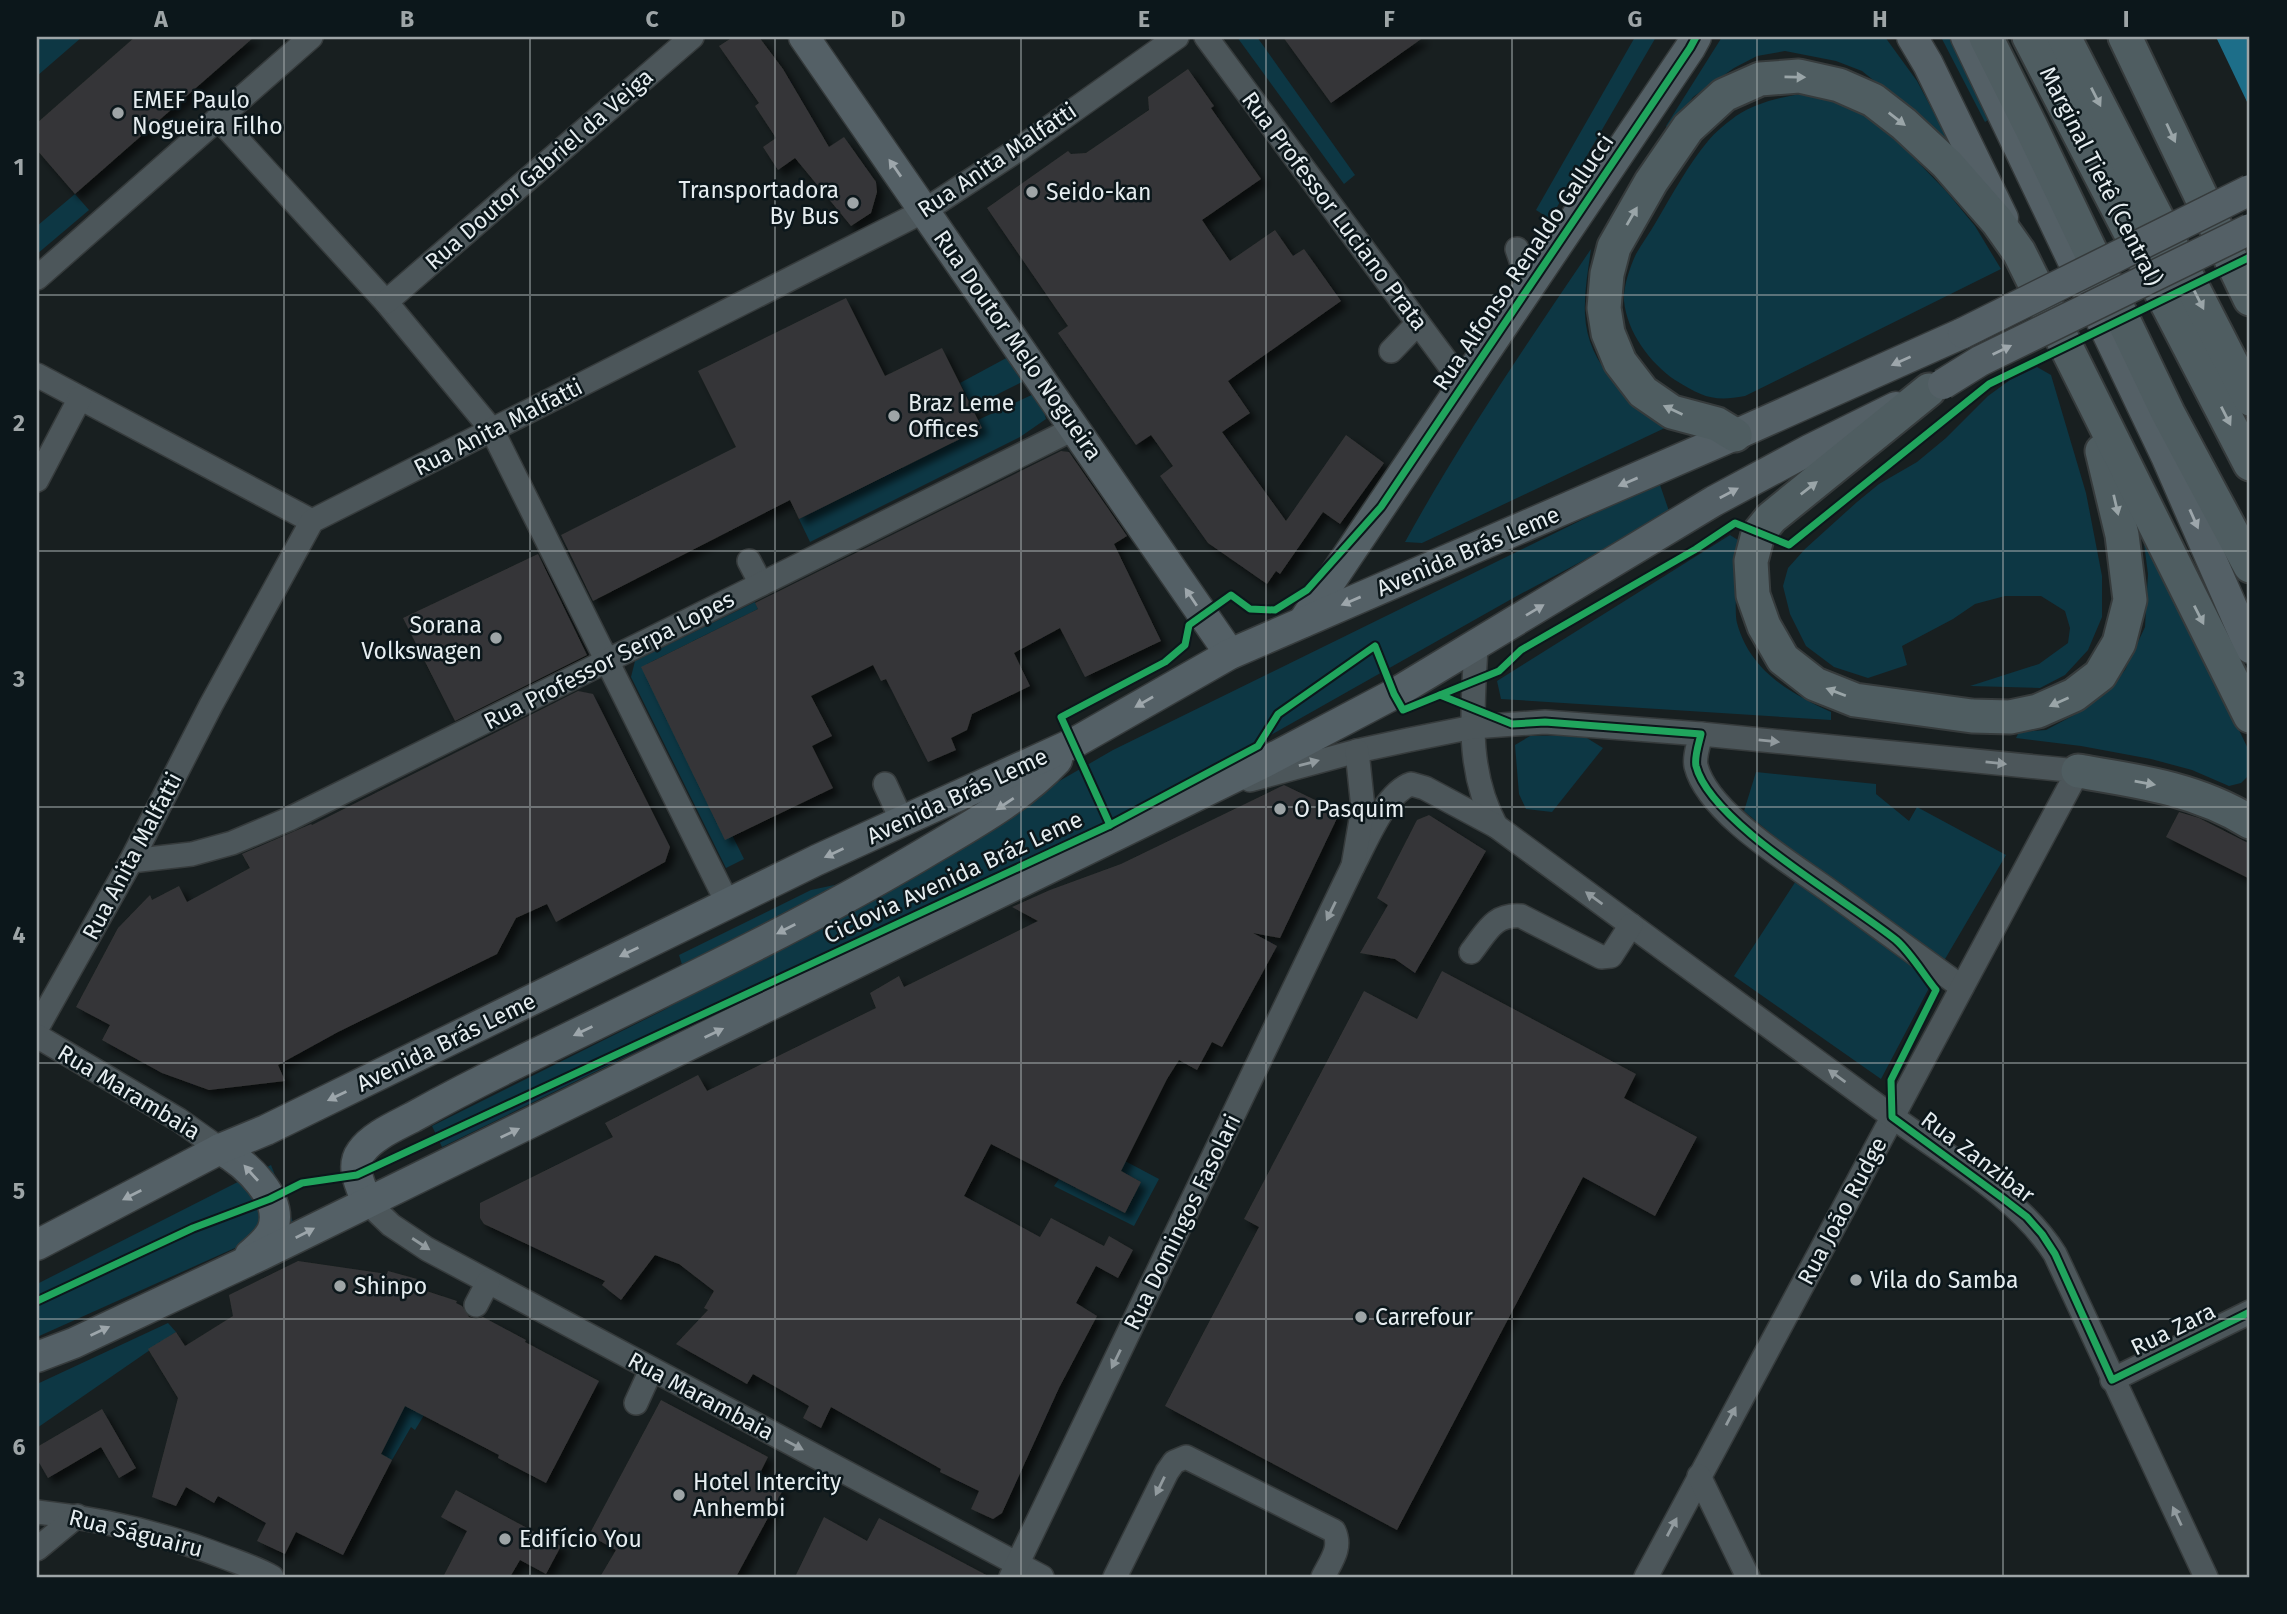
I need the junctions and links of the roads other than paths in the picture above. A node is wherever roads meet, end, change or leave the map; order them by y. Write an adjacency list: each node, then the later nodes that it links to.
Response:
1 (311, 37): 13 (street)
2 (692, 37): 22 (street, Rua Doutor Gabriel da Veiga)
3 (804, 37): 15 (main road, Rua Doutor Melo Nogueira, one-way to 3)
4 (1177, 37): 15 (street, Rua Anita Malfatti)
5 (1206, 37): 23 (street, Rua Professor Luciano Prata)
6 (1696, 37): 20 (main road, Rua Alfonso Renaldo Gallucci)
7 (1912, 37): 18 (main road)
8 (1966, 37): 42 (main road, one-way to 42)
9 (1986, 37): 38 (highway)
10 (2029, 37): 34 (highway, Marginal Tietê (Central), one-way to 34)
11 (2064, 37): 30 (highway, one-way to 30)
12 (2125, 37): 21 (highway, one-way to 21)
13 (218, 118): 19 (street); 22 (street)
14 (2250, 190): 33 (main road, Avenida Brás Leme, one-way to 33, bridge)
15 (924, 211): 31 (main road, Rua Doutor Melo Nogueira); 32 (street, Rua Anita Malfatti)
16 (2250, 229): 28 (main road, one-way to 16, bridge)
17 (1517, 249): 20 (street)
18 (2019, 252): 25 (highway); 33 (highway, one-way to 18)
19 (37, 278)
20 (1530, 287): 27 (main road, Rua Alfonso Renaldo Gallucci)
21 (2250, 299)
22 (386, 302): 32 (street)
23 (1418, 323): 24 (street); 27 (street, Rua Professor Luciano Prata)
24 (1391, 351)
25 (2077, 369): 28 (highway, one-way to 28); 45 (highway, one-way to 45)
26 (37, 375): 29 (street)
27 (1464, 385): 40 (main road, Rua Alfonso Renaldo Gallucci)
28 (1936, 387): 41 (main road, one-way to 28)
29 (80, 398): 35 (street); 36 (street)
30 (2250, 399)
31 (1075, 428): 39 (street, Rua Professor Serpa Lopes); 43 (main road, Rua Doutor Melo Nogueira, one-way to 31)
32 (492, 430): 36 (street, Rua Anita Malfatti); 44 (street)
33 (1735, 435): 40 (main road, Avenida Brás Leme, one-way to 40)
34 (2250, 464)
35 (37, 481)
36 (312, 521): 57 (street, Rua Anita Malfatti)
37 (749, 561): 39 (street)
38 (2250, 566)
39 (761, 584): 44 (street, Rua Professor Serpa Lopes)
40 (1303, 622): 43 (main road, Avenida Brás Leme)
41 (1476, 646): 46 (street); 53 (main road)
42 (2250, 648)
43 (1230, 654): 48 (main road, Avenida Brás Leme, one-way to 48)
44 (607, 661): 57 (street, Rua Professor Serpa Lopes); 59 (street)
45 (2250, 716)
46 (1473, 727): 47 (street); 49 (street); 56 (street)
47 (1701, 734): 50 (street, one-way to 50); 62 (street)
48 (1074, 743): 54 (main road, Avenida Brás Leme); 67 (main road, one-way to 67)
49 (1357, 751): 53 (street, one-way to 49); 58 (street, Rua Domingos Fasolari)
50 (2078, 771): 55 (highway, one-way to 55); 62 (street, Rua João Rudge)
51 (885, 784): 54 (street)
52 (1425, 788): 56 (street, Rua Zanzibar); 58 (street, Rua Domingos Fasolari)
53 (1197, 796): 67 (main road, one-way to 53)
54 (902, 821): 59 (main road, Avenida Brás Leme, one-way to 59)
55 (2250, 822)
56 (1496, 826): 60 (street, Rua Zanzibar, one-way to 56)
57 (131, 861): 63 (street, Rua Anita Malfatti)
58 (1353, 866): 81 (street, Rua Domingos Fasolari, one-way to 81)
59 (728, 904): 66 (main road, Avenida Brás Leme, one-way to 66)
60 (1631, 925): 61 (street); 65 (street, Rua Zanzibar, one-way to 60)
61 (1471, 952)
62 (1962, 987): 65 (street, Rua João Rudge)
63 (37, 1028)
64 (37, 1036): 66 (street, Rua Marambaia)
65 (1892, 1117): 75 (street, Rua Zanzibar); 77 (street, Rua João Rudge, one-way to 65)
66 (220, 1149): 68 (main road, Avenida Brás Leme, one-way to 68); 69 (main road, one-way to 66)
67 (367, 1202): 69 (main road, one-way to 67); 70 (street, Rua Marambaia, one-way to 70)
68 (37, 1245)
69 (233, 1268): 73 (main road, one-way to 69)
70 (488, 1282): 71 (street); 74 (street, Rua Marambaia)
71 (476, 1305)
72 (2250, 1312): 75 (street, Rua Zara)
73 (37, 1357)
74 (652, 1370): 76 (street); 81 (street, Rua Marambaia, one-way to 81)
75 (2112, 1380): 88 (street, Rua Zanzibar, one-way to 75)
76 (636, 1403)
77 (1699, 1476): 86 (street, Rua João Rudge, one-way to 77); 87 (street)
78 (37, 1512): 79 (street, Rua Ságuairu)
79 (77, 1516): 80 (street); 82 (street, Rua Ságuairu)
80 (37, 1549)
81 (1014, 1571): 83 (street, Rua Marambaia)
82 (272, 1577)
83 (1042, 1577)
84 (1115, 1577): 85 (street, one-way to 84)
85 (1323, 1577)
86 (1646, 1577)
87 (1748, 1577)
88 (2206, 1577)

